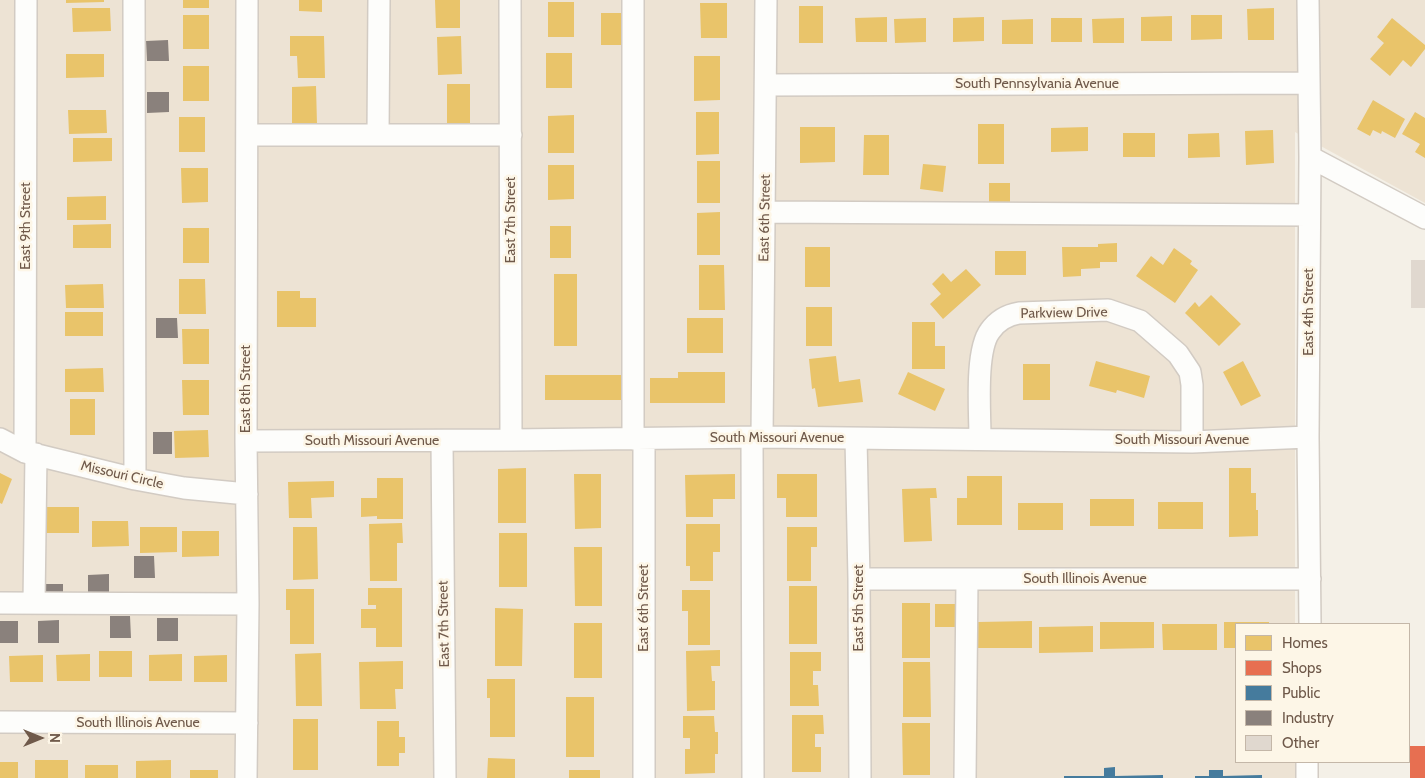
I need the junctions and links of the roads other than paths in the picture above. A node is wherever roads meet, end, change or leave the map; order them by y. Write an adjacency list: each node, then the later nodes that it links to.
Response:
1 (26, 0): 28 (street, East 9th Street)
2 (134, 0): 29 (street)
3 (247, 0): 11 (street, East 8th Street)
4 (379, 0): 12 (street)
5 (510, 0): 13 (street, East 7th Street)
6 (633, 0): 22 (street, East 6th Street)
7 (766, 0): 10 (street, East 6th Street)
8 (1308, 0): 9 (street, East 4th Street)
9 (1308, 83): 10 (street, South Pennsylvania Avenue); 14 (street, East 4th Street)
10 (766, 84): 15 (street, East 6th Street)
11 (246, 135): 12 (street); 25 (street, East 8th Street)
12 (378, 135): 13 (street)
13 (511, 135): 24 (street, East 7th Street)
14 (1310, 157): 16 (street, East 4th Street); 17 (street)
15 (765, 212): 16 (street); 18 (street, East 6th Street)
16 (1309, 215): 19 (street, East 4th Street)
17 (1425, 218)
18 (757, 437): 22 (street, South Missouri Avenue); 23 (street, South Missouri Avenue); 44 (street, East 6th Street)
19 (1308, 437): 27 (street, South Missouri Avenue); 32 (street, East 4th Street)
20 (980, 438): 23 (street, South Missouri Avenue); 27 (street, South Missouri Avenue); 27 (street, Parkview Drive)
21 (0, 439): 28 (street, Missouri Circle)
22 (638, 439): 24 (street, South Missouri Avenue); 43 (street, East 6th Street)
23 (856, 439): 31 (street, East 5th Street)
24 (511, 440): 26 (street, South Missouri Avenue)
25 (246, 441): 26 (street, South Missouri Avenue); 30 (street, East 8th Street)
26 (442, 441): 42 (street, East 7th Street)
27 (1192, 442)
28 (31, 453): 29 (street, Missouri Circle); 35 (street, East 9th Street)
29 (135, 479): 30 (street, Missouri Circle)
30 (247, 494): 36 (street, East 8th Street)
31 (859, 579): 33 (street, South Illinois Avenue); 45 (street, East 5th Street)
32 (1310, 579): 33 (street, South Illinois Avenue); 37 (street, East 4th Street)
33 (967, 580): 46 (street)
34 (0, 603): 35 (street)
35 (34, 603): 36 (street)
36 (248, 604): 39 (street, East 8th Street)
37 (1310, 623)
38 (0, 722): 39 (street, South Illinois Avenue)
39 (246, 724): 41 (street, East 8th Street)
40 (1307, 763): 47 (street)
41 (246, 778)
42 (445, 778)
43 (644, 778)
44 (753, 778)
45 (860, 778)
46 (965, 778)
47 (1307, 778)

